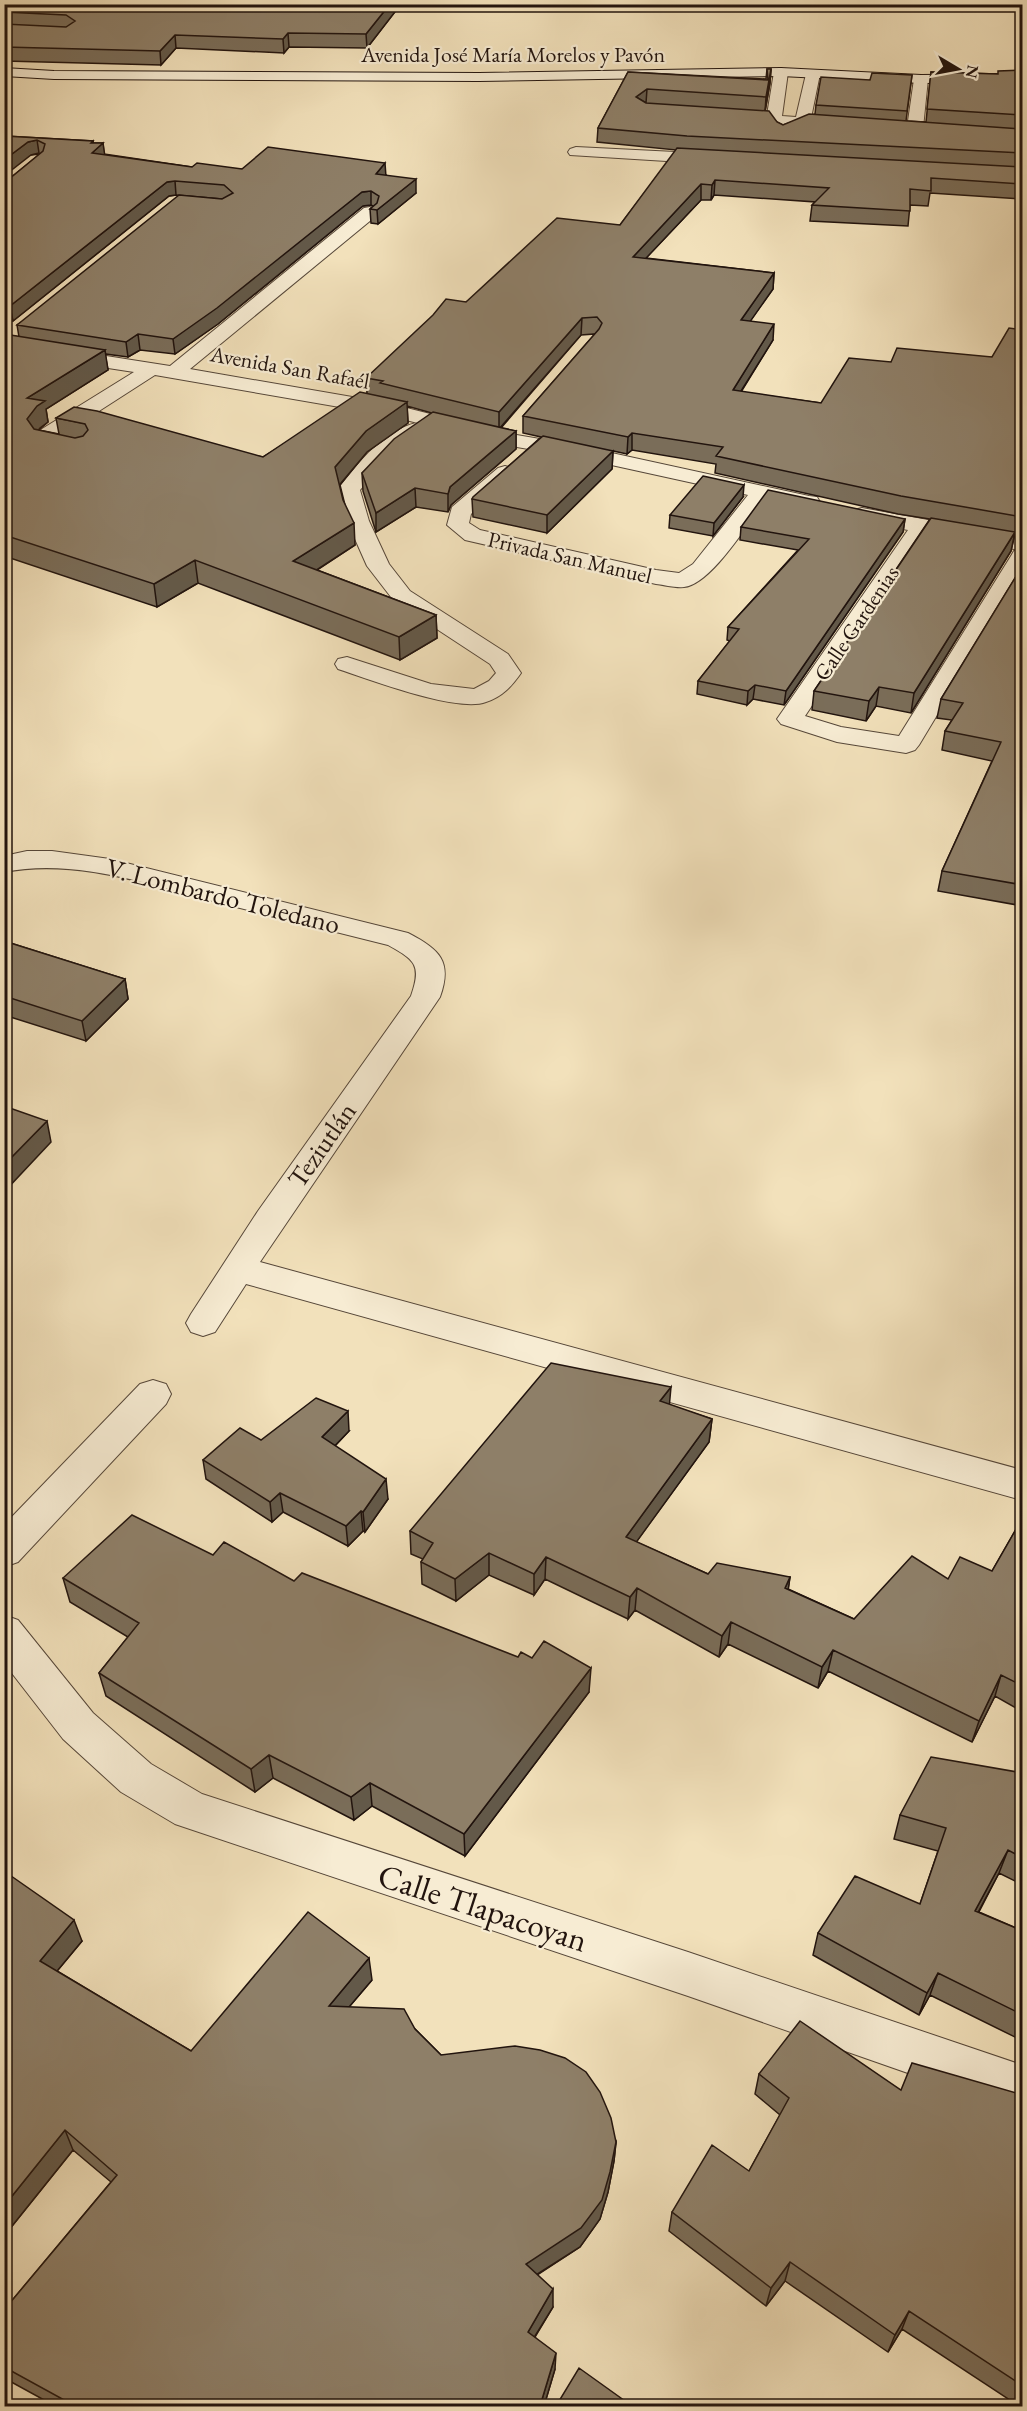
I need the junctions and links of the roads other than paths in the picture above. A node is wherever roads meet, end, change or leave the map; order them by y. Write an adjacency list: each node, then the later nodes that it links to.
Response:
1 (4, 72): 2 (street, Avenida José María Morelos y Pavón)
2 (781, 72): 3 (street, Avenida José María Morelos y Pavón); 9 (street)
3 (813, 74): 5 (street, Avenida José María Morelos y Pavón); 7 (street)
4 (1023, 78): 5 (street, Avenida José María Morelos y Pavón)
5 (921, 79): 10 (street)
6 (716, 115): 9 (street)
7 (802, 122): 8 (street); 9 (street)
8 (848, 124)
9 (779, 125): 11 (street)
10 (916, 128)
11 (775, 151)
12 (576, 152): 13 (street)
13 (735, 160)
14 (370, 212): 17 (street)
15 (8, 340): 16 (street, Avenida San Rafaél)
16 (153, 368): 17 (street, Avenida San Rafaél); 22 (street)
17 (174, 372): 18 (street, Avenida San Rafaél)
18 (430, 420): 20 (street, Avenida San Rafaél); 27 (street)
19 (520, 421): 20 (street)
20 (505, 439): 21 (street, Avenida San Rafaél)
21 (538, 444): 23 (street, Avenida San Rafaél); 23 (street, Privada San Manuel)
22 (78, 452)
23 (762, 492): 24 (street, Avenida San Rafaél)
24 (921, 527): 25 (street, Avenida San Rafaél); 26 (street, Calle Gardenias)
25 (1023, 544)
26 (1023, 556)
27 (347, 664)
28 (4, 864): 29 (street, V. Lombardo Toledano)
29 (432, 965): 30 (street, Teziutlán)
30 (238, 1269): 31 (street, Teziutlán); 33 (street)
31 (203, 1323)
32 (153, 1394): 34 (street)
33 (1023, 1485)
34 (4, 1551)
35 (4, 1632): 36 (street, Calle Tlapacoyan)
36 (1023, 2089)

